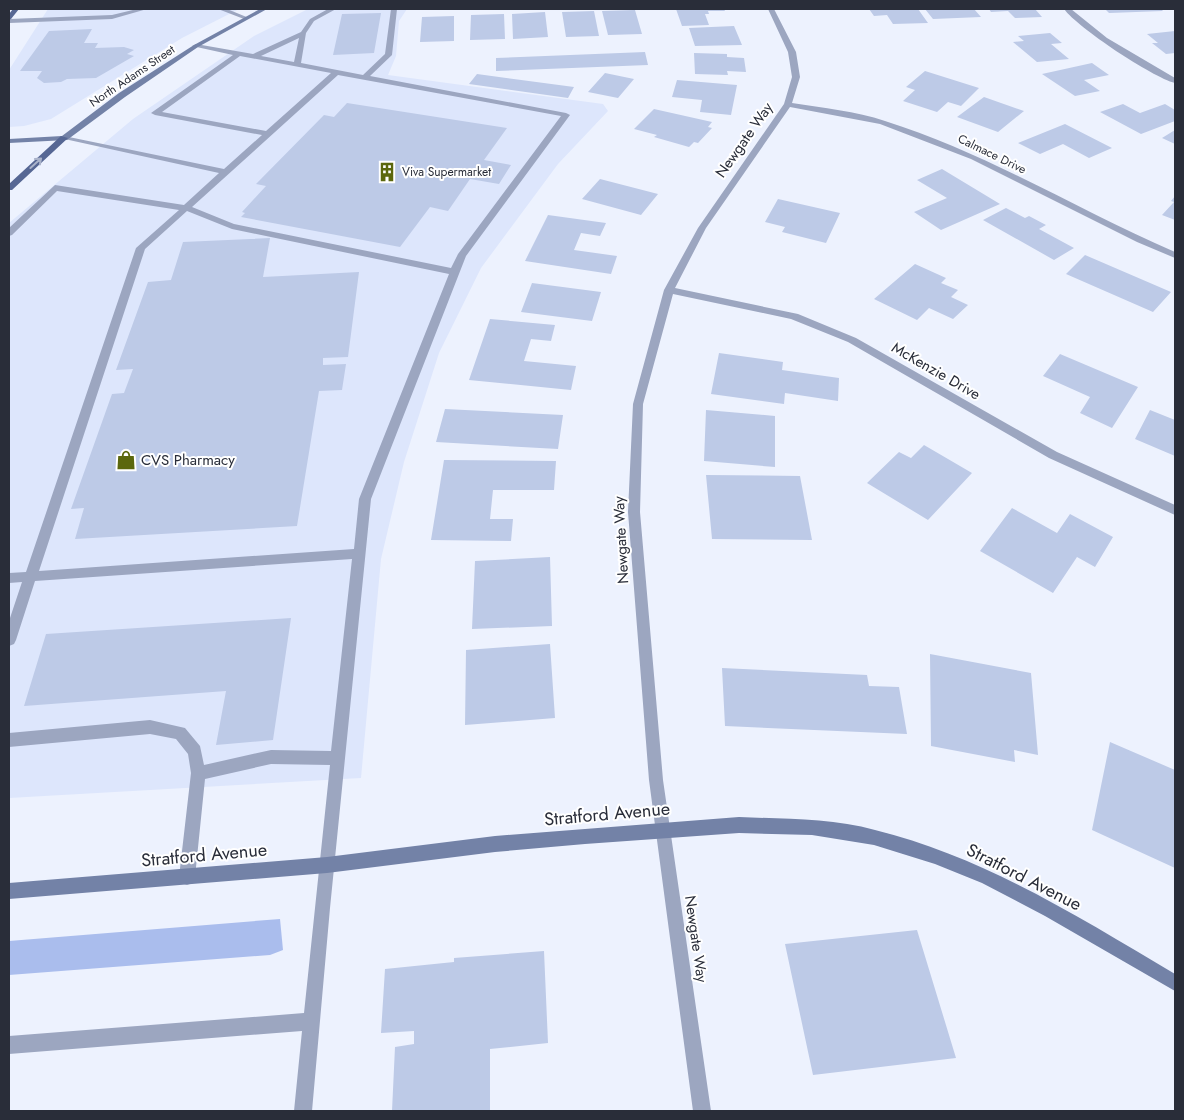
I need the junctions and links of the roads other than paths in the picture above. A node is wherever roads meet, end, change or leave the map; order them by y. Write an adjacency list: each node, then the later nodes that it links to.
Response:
1 (16, 9): 10 (main road)
2 (144, 9): 10 (street)
3 (221, 9): 9 (street)
4 (264, 9): 9 (street, North Adams Street)
5 (333, 9): 11 (street)
6 (394, 9): 17 (street)
7 (771, 9): 19 (street, Newgate Way)
8 (1067, 9): 18 (street)
9 (246, 18): 12 (street, North Adams Street)
10 (9, 20)
11 (303, 33): 14 (street); 15 (street)
12 (196, 46): 13 (street); 21 (street, North Adams Street)
13 (239, 54): 14 (street); 20 (street)
14 (253, 56): 15 (street)
15 (297, 64): 16 (street)
16 (337, 72): 17 (street); 20 (street)
17 (365, 77): 28 (street)
18 (1175, 81)
19 (788, 104): 27 (street, Calmace Drive); 29 (street, Newgate Way)
20 (268, 134): 23 (street)
21 (64, 138): 22 (street); 23 (street); 24 (main road, one-way to 21)
22 (9, 140)
23 (226, 172): 25 (street)
24 (9, 188)
25 (186, 208): 26 (street); 28 (street); 32 (street)
26 (9, 234)
27 (1175, 255)
28 (455, 272): 31 (street)
29 (670, 290): 30 (street, McKenzie Drive); 38 (street, Newgate Way)
30 (1175, 510)
31 (359, 554): 32 (street); 36 (street)
32 (30, 577): 33 (street); 34 (street)
33 (9, 578)
34 (9, 640)
35 (9, 740): 37 (street)
36 (338, 758): 37 (street); 39 (street)
37 (198, 773): 40 (street)
38 (662, 830): 39 (street, Stratford Avenue); 42 (street, Stratford Avenue); 46 (street, Newgate Way)
39 (327, 865): 40 (street, Stratford Avenue); 43 (street)
40 (187, 877): 41 (street, Stratford Avenue)
41 (9, 891)
42 (1175, 983)
43 (312, 1021): 44 (street); 45 (street)
44 (9, 1046)
45 (303, 1111)
46 (702, 1111)

